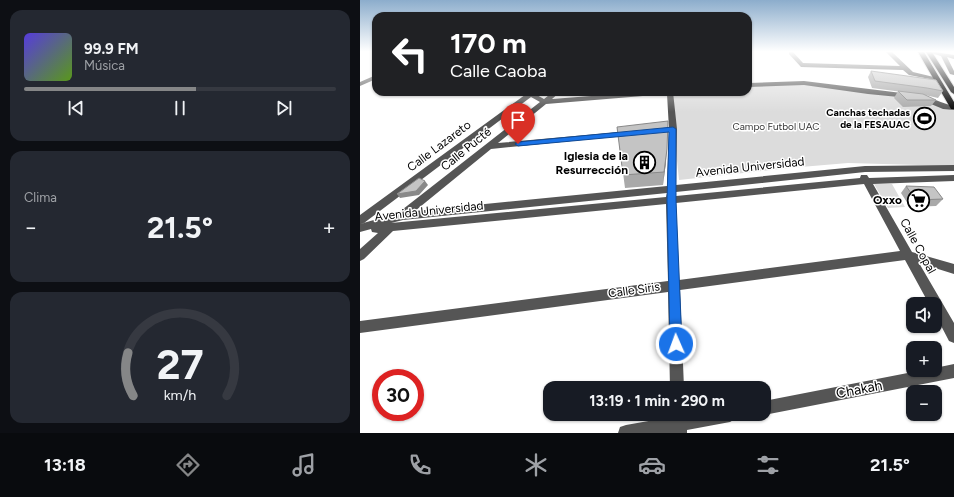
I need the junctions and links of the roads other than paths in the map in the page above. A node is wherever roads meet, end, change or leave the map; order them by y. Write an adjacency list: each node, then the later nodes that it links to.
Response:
1 (909, 72): 4 (street)
2 (932, 72): 4 (main road)
3 (942, 72): 8 (main road)
4 (935, 78): 15 (main road)
5 (372, 79): 6 (street)
6 (360, 84)
7 (752, 85): 15 (street)
8 (954, 92)
9 (528, 96): 24 (street, Calle Lazareto)
10 (536, 96): 14 (street)
11 (552, 96): 14 (street, Calle Pucté)
12 (619, 96): 14 (street)
13 (669, 96): 22 (street)
14 (545, 102): 17 (street, Calle Pucté)
15 (954, 108)
16 (642, 132): 17 (street)
17 (488, 147): 23 (street, Calle Pucté)
18 (954, 168): 19 (street, Avenida Universidad)
19 (861, 169): 21 (street, Calle Copal); 22 (street, Avenida Universidad)
20 (954, 178): 21 (street, Avenida Universidad)
21 (867, 181): 22 (street, Avenida Universidad); 27 (street, Calle Copal)
22 (672, 194): 23 (street, Avenida Universidad); 25 (street, Avenida Universidad); 30 (street)
23 (403, 216): 25 (street, Calle Pucté); 26 (street, Avenida Universidad)
24 (360, 220)
25 (391, 227): 26 (street, Avenida Universidad); 28 (street, Calle Pucté)
26 (360, 230)
27 (908, 254): 29 (street, Calle Siris); 30 (street, Calle Siris); 32 (street, Calle Copal)
28 (360, 256)
29 (954, 269)
30 (674, 285): 31 (street, Calle Siris); 34 (street)
31 (360, 327)
32 (954, 336)
33 (954, 371): 35 (street, Chakah)
34 (677, 381)
35 (771, 407)
36 (694, 421): 37 (street)
37 (679, 424): 38 (street)
38 (626, 433)

